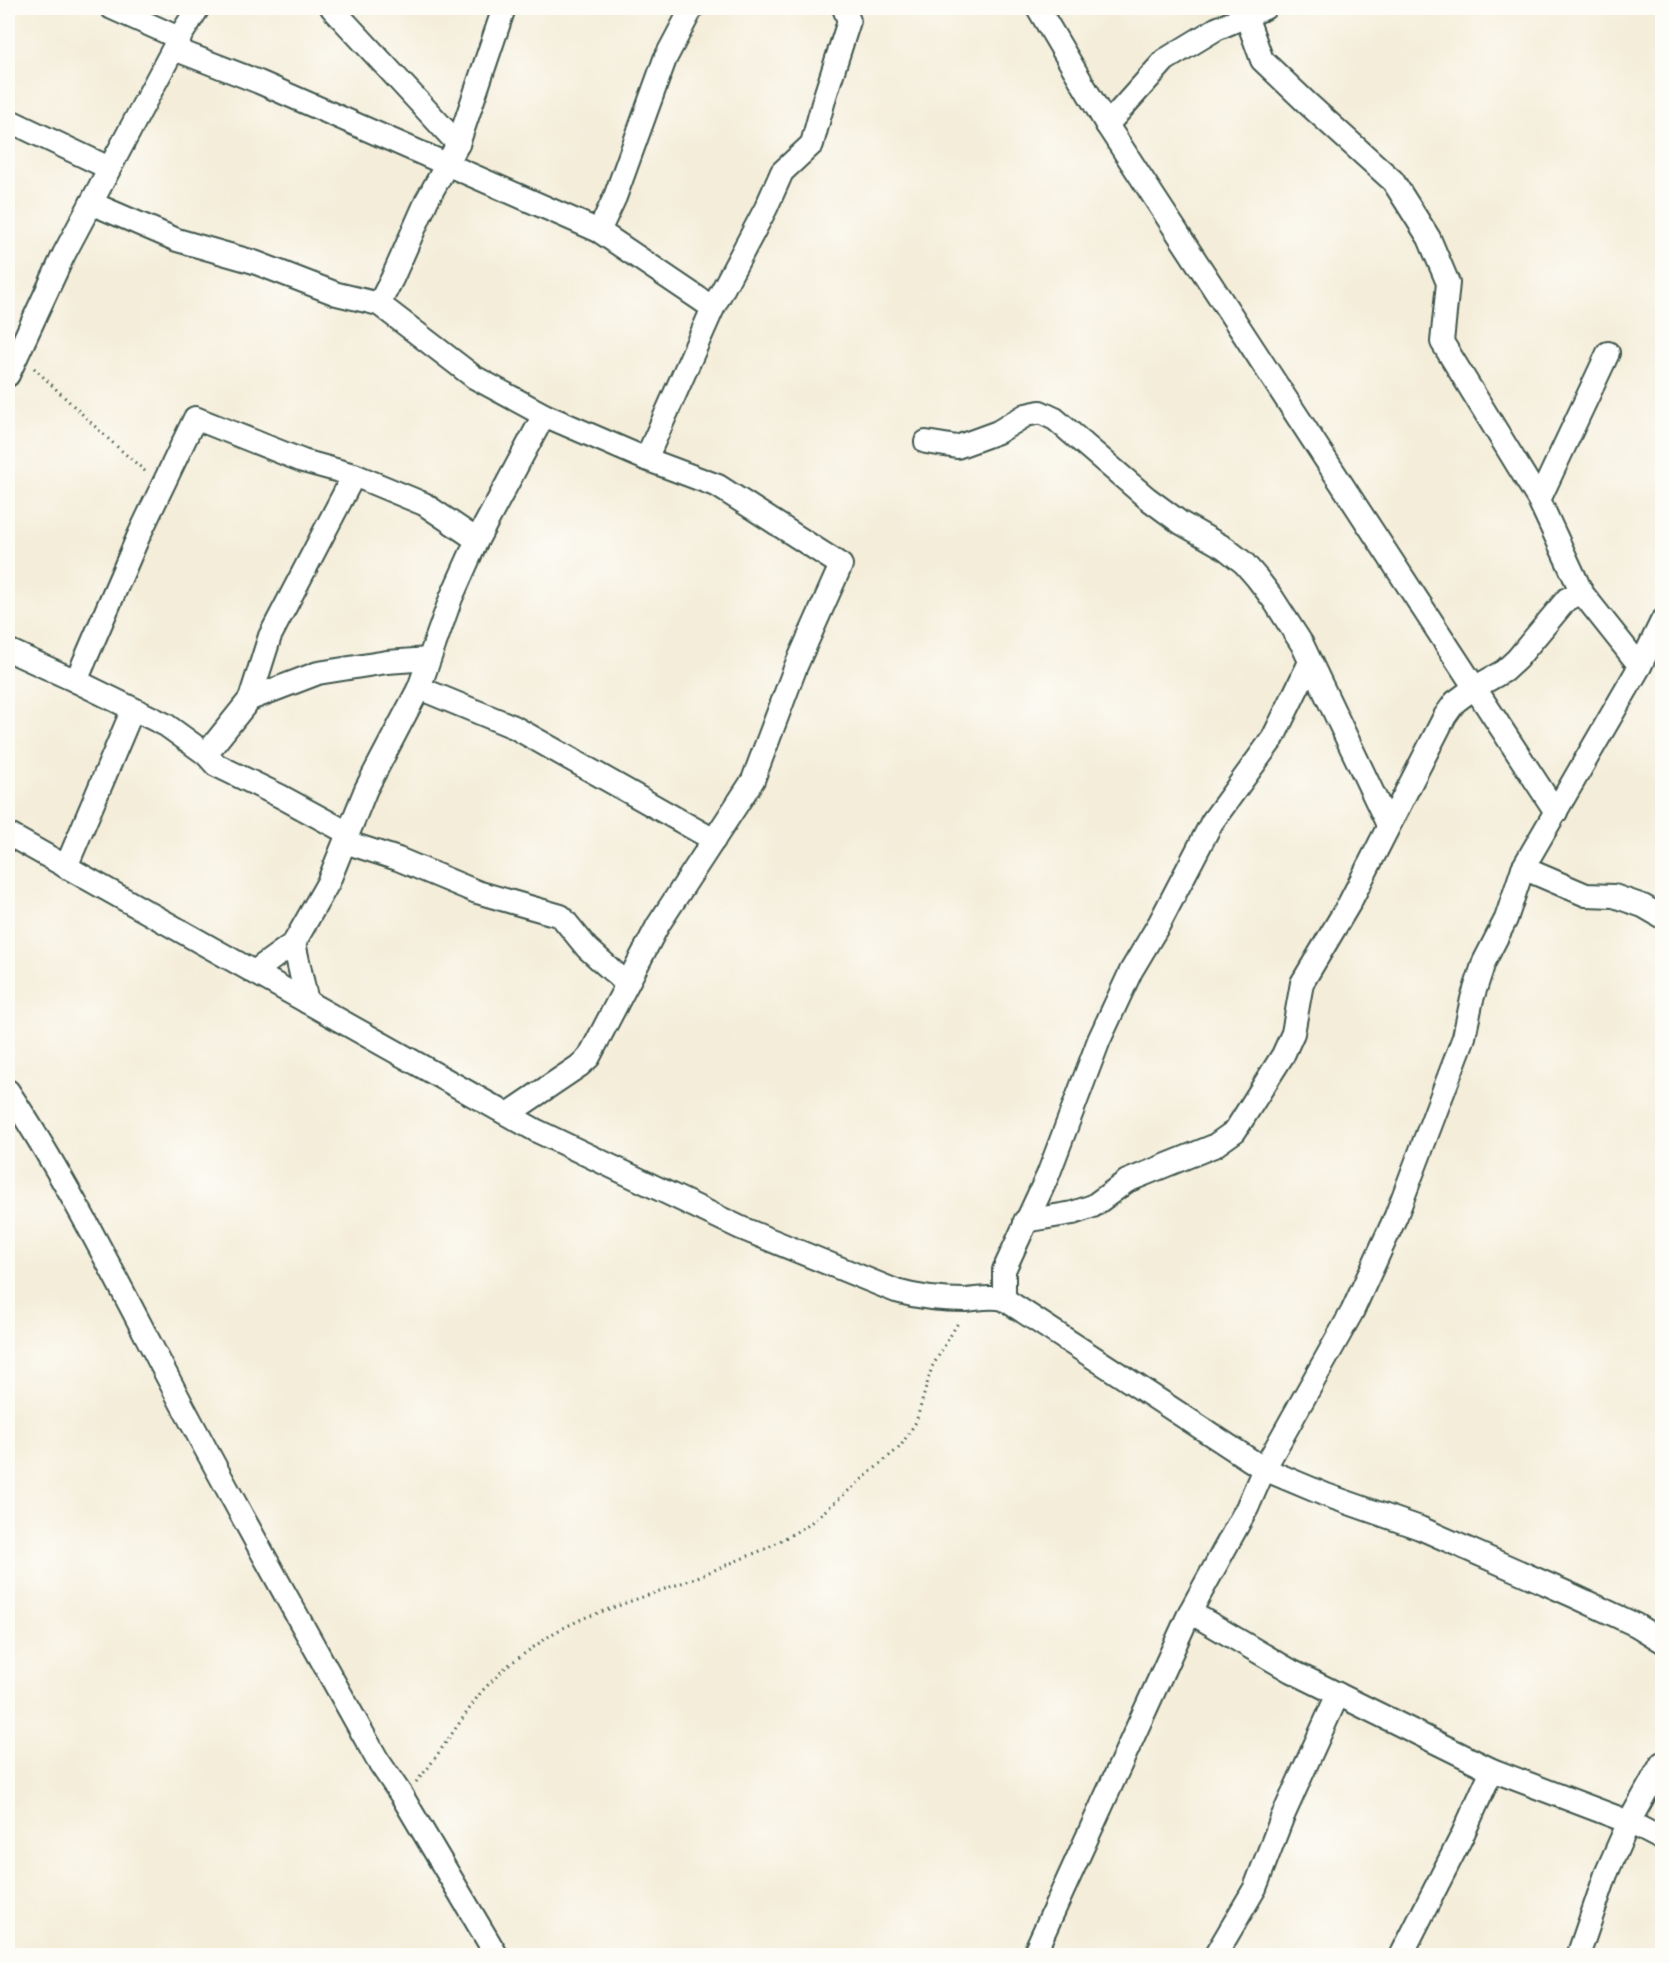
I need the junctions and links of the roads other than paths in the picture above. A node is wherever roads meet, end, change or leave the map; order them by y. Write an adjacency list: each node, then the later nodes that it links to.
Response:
1 (112, 8): 9 (street)
2 (198, 8): 9 (street)
3 (333, 8): 12 (street)
4 (504, 8): 12 (street)
5 (692, 8): 15 (street)
6 (844, 8): 17 (street)
7 (1038, 8): 11 (street)
8 (1256, 12): 11 (street); 24 (street)
9 (176, 44): 12 (street); 13 (street)
10 (8, 120): 13 (street)
11 (1107, 125): 34 (street)
12 (453, 154): 15 (street); 16 (street)
13 (109, 168): 14 (street)
14 (91, 202): 16 (street); 19 (street)
15 (599, 231): 17 (street)
16 (379, 304): 20 (street)
17 (713, 308): 22 (street)
18 (1608, 353): 24 (street)
19 (8, 375)
20 (544, 415): 22 (street); 25 (street)
21 (927, 442): 30 (street)
22 (646, 459): 42 (street)
23 (354, 475): 25 (street); 32 (street); 35 (street)
24 (1539, 500): 26 (street)
25 (477, 540): 29 (street)
26 (1582, 593): 31 (street); 34 (street)
27 (1662, 621): 31 (street)
28 (8, 650): 32 (street)
29 (429, 659): 33 (street); 35 (street)
30 (1310, 662): 39 (street); 52 (street)
31 (1640, 666): 38 (street)
32 (76, 681): 36 (street)
33 (419, 688): 41 (street); 42 (street)
34 (1474, 688): 38 (street); 39 (street)
35 (250, 699): 37 (street)
36 (133, 709): 37 (street); 43 (street)
37 (206, 754): 41 (street)
38 (1556, 812): 44 (street)
39 (1388, 825): 52 (street)
40 (8, 834): 43 (street)
41 (346, 838): 46 (street); 48 (street)
42 (714, 840): 48 (street)
43 (66, 867): 47 (street)
44 (1523, 868): 45 (street); 54 (street)
45 (1662, 917)
46 (294, 944): 47 (street); 49 (street)
47 (254, 972): 49 (street)
48 (627, 984): 51 (street)
49 (307, 1002): 51 (street)
50 (8, 1091): 62 (street)
51 (508, 1114): 53 (street)
52 (1025, 1221): 53 (street)
53 (1004, 1299): 54 (street)
54 (1264, 1469): 55 (street); 56 (street)
55 (1190, 1612): 57 (street); 63 (street)
56 (1662, 1641)
57 (1338, 1694): 59 (street); 64 (street)
58 (1662, 1763): 60 (street)
59 (1492, 1770): 60 (street); 65 (street)
60 (1629, 1822): 61 (street); 66 (street)
61 (1662, 1839)
62 (497, 1956)
63 (1033, 1956)
64 (1215, 1956)
65 (1401, 1956)
66 (1578, 1956)

